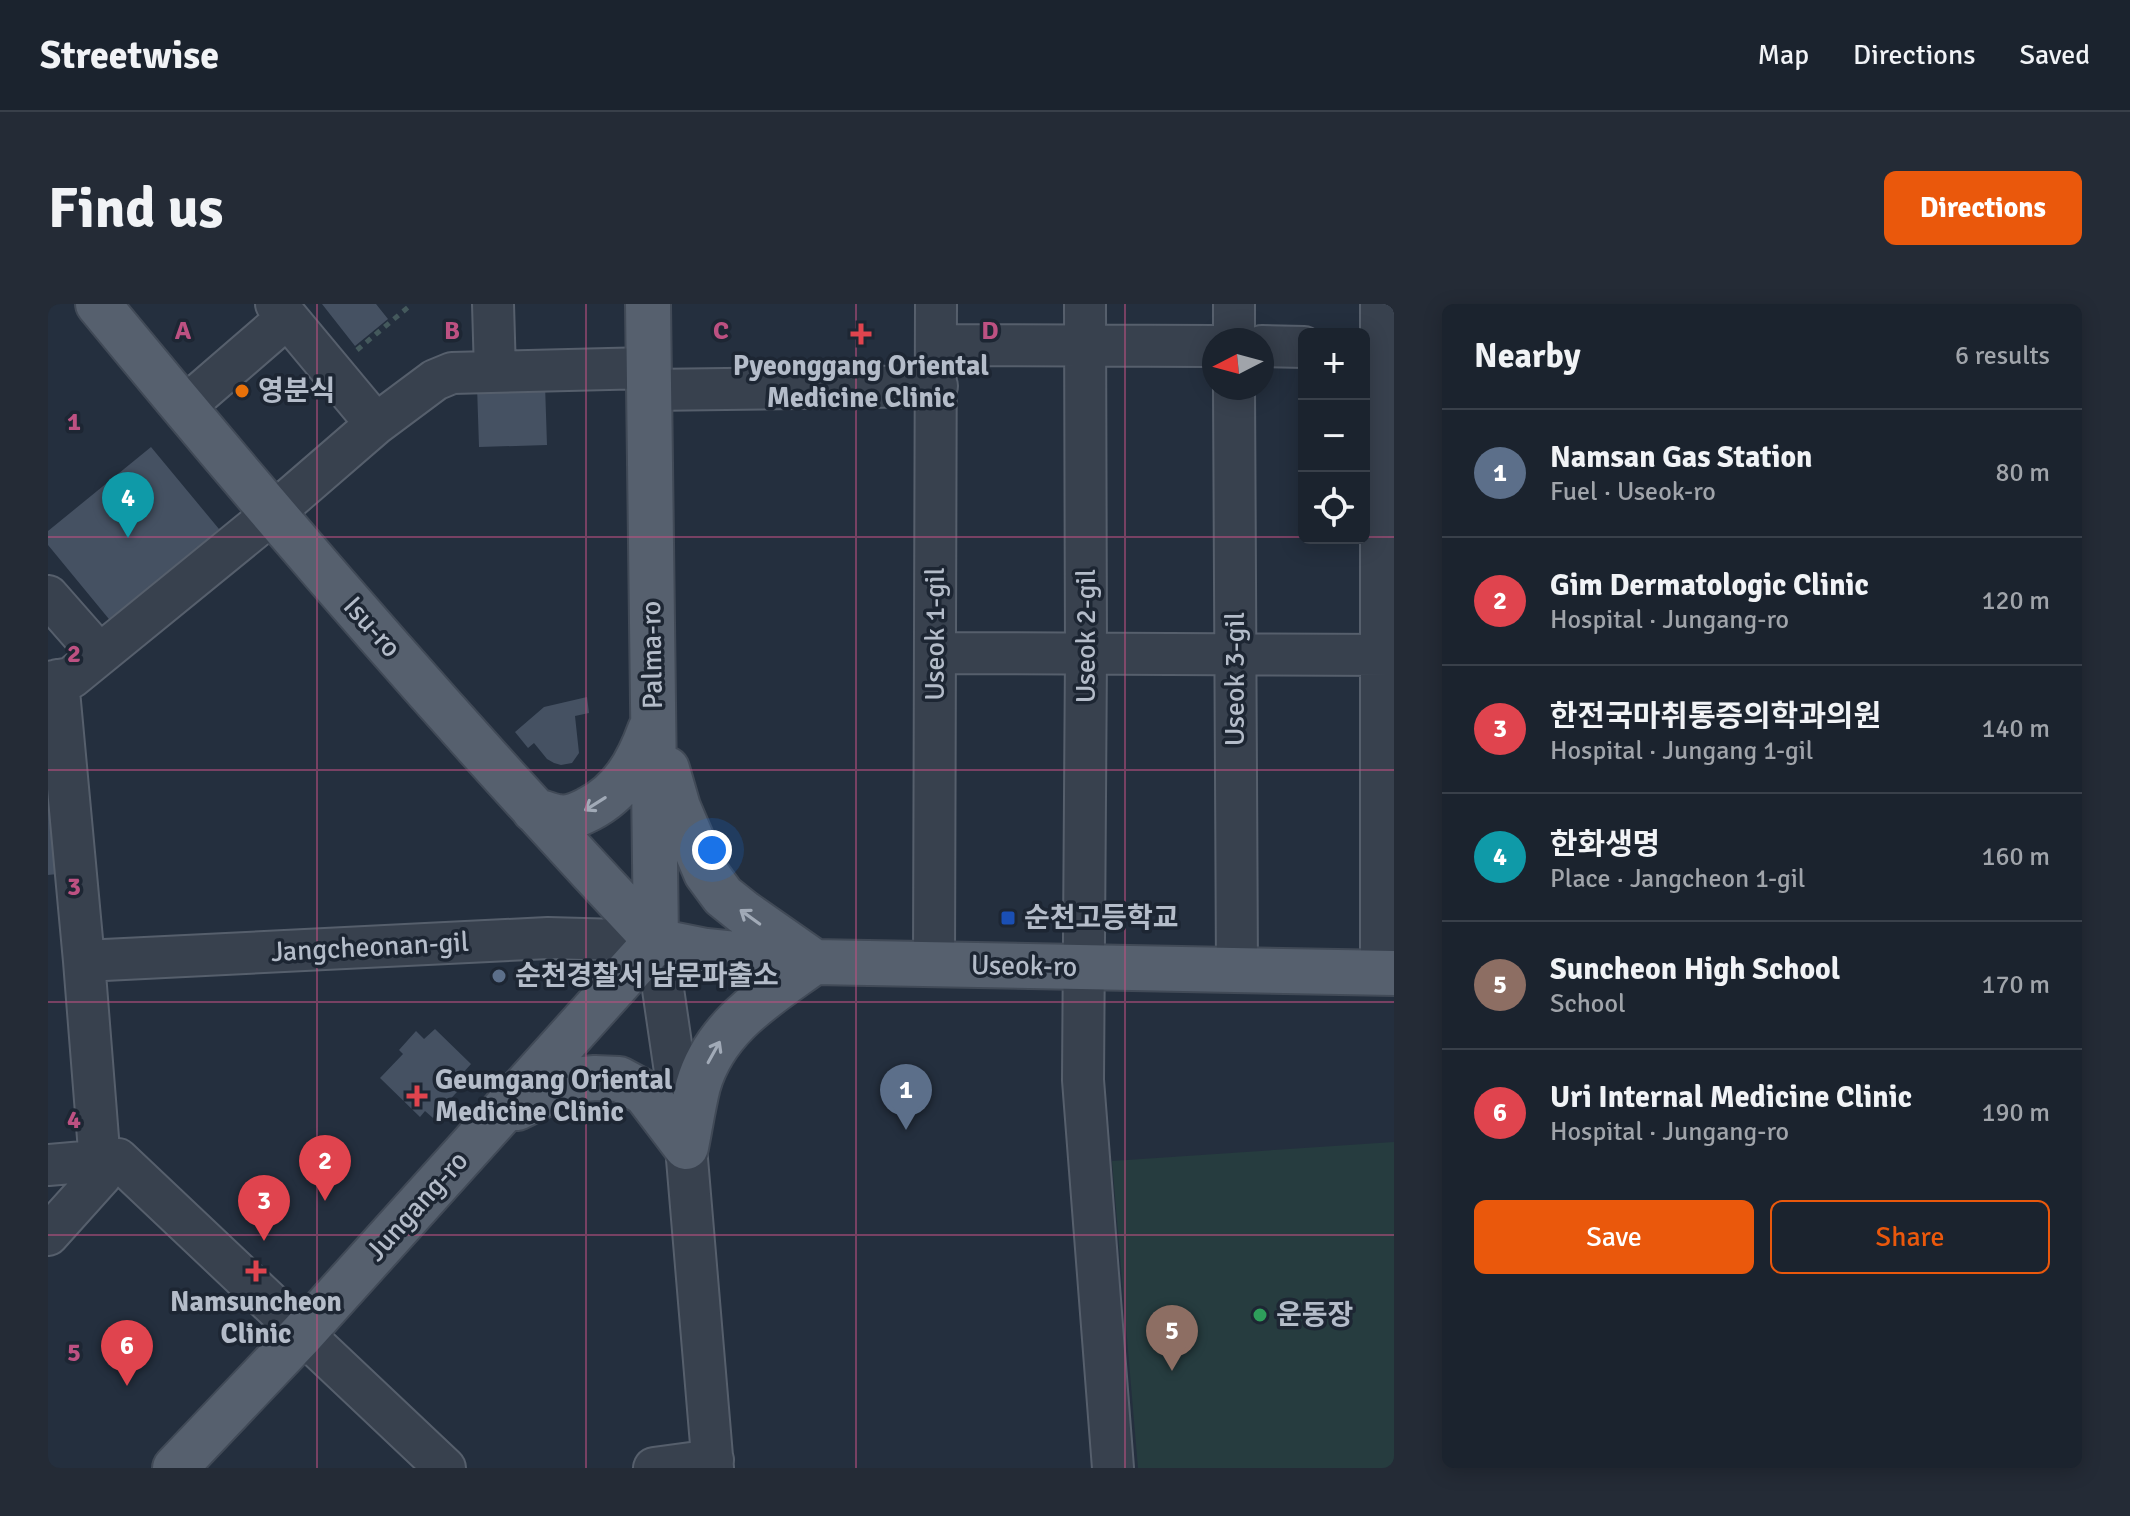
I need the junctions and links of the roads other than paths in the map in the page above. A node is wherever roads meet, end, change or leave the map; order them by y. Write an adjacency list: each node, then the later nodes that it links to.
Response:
1 (98, 304): 20 (main road, Isu-ro)
2 (648, 304): 17 (main road, Palma-ro)
3 (936, 304): 10 (street, Useok 1-gil)
4 (1085, 304): 11 (street, Useok 2-gil)
5 (1234, 304): 9 (street)
6 (1381, 304): 15 (street)
7 (487, 306): 16 (street)
8 (281, 311): 20 (street); 21 (street)
9 (1234, 328)
10 (936, 345): 11 (street); 18 (street, Useok 1-gil)
11 (1086, 346): 12 (street); 26 (street, Useok 2-gil)
12 (1202, 346)
13 (1274, 346): 14 (street)
14 (1298, 347)
15 (1379, 347): 28 (street)
16 (495, 372): 17 (street); 21 (street)
17 (649, 379): 18 (street); 30 (main road, Palma-ro)
18 (937, 386): 24 (street, Useok 1-gil)
19 (1234, 400): 27 (street, Useok 3-gil)
20 (183, 408): 22 (main road, Isu-ro)
21 (376, 424): 22 (street)
22 (272, 514): 25 (street); 31 (main road, Isu-ro)
23 (48, 596): 25 (street)
24 (935, 653): 26 (street); 35 (street, Useok 1-gil)
25 (99, 654): 29 (street)
26 (1086, 655): 27 (street); 36 (street, Useok 2-gil)
27 (1234, 655): 28 (street); 37 (street, Useok 3-gil)
28 (1387, 655): 38 (street)
29 (53, 681): 33 (street)
30 (653, 720): 31 (main road, one-way to 31); 32 (main road, Palma-ro); 34 (main road, one-way to 30)
31 (534, 810): 32 (main road, Isu-ro)
32 (656, 941): 33 (street, Jangcheonan-gil); 34 (main road, Useok-ro); 39 (main road, Jungang-ro); 40 (street)
33 (84, 961): 41 (street)
34 (814, 962): 35 (main road, Useok-ro); 40 (main road, one-way to 34)
35 (934, 964): 36 (main road, Useok-ro)
36 (1085, 967): 37 (main road, Useok-ro); 49 (street, Useok 2-gil)
37 (1237, 970): 38 (main road, Useok-ro)
38 (1387, 973)
39 (495, 1119): 40 (main road); 44 (main road, Jungang-ro)
40 (686, 1147): 45 (street)
41 (100, 1161): 42 (street); 43 (street); 44 (street)
42 (48, 1165)
43 (48, 1235)
44 (302, 1334): 46 (main road, Jungang-ro); 47 (street)
45 (713, 1464): 48 (street)
46 (175, 1468)
47 (445, 1468)
48 (654, 1468)
49 (1113, 1468)

